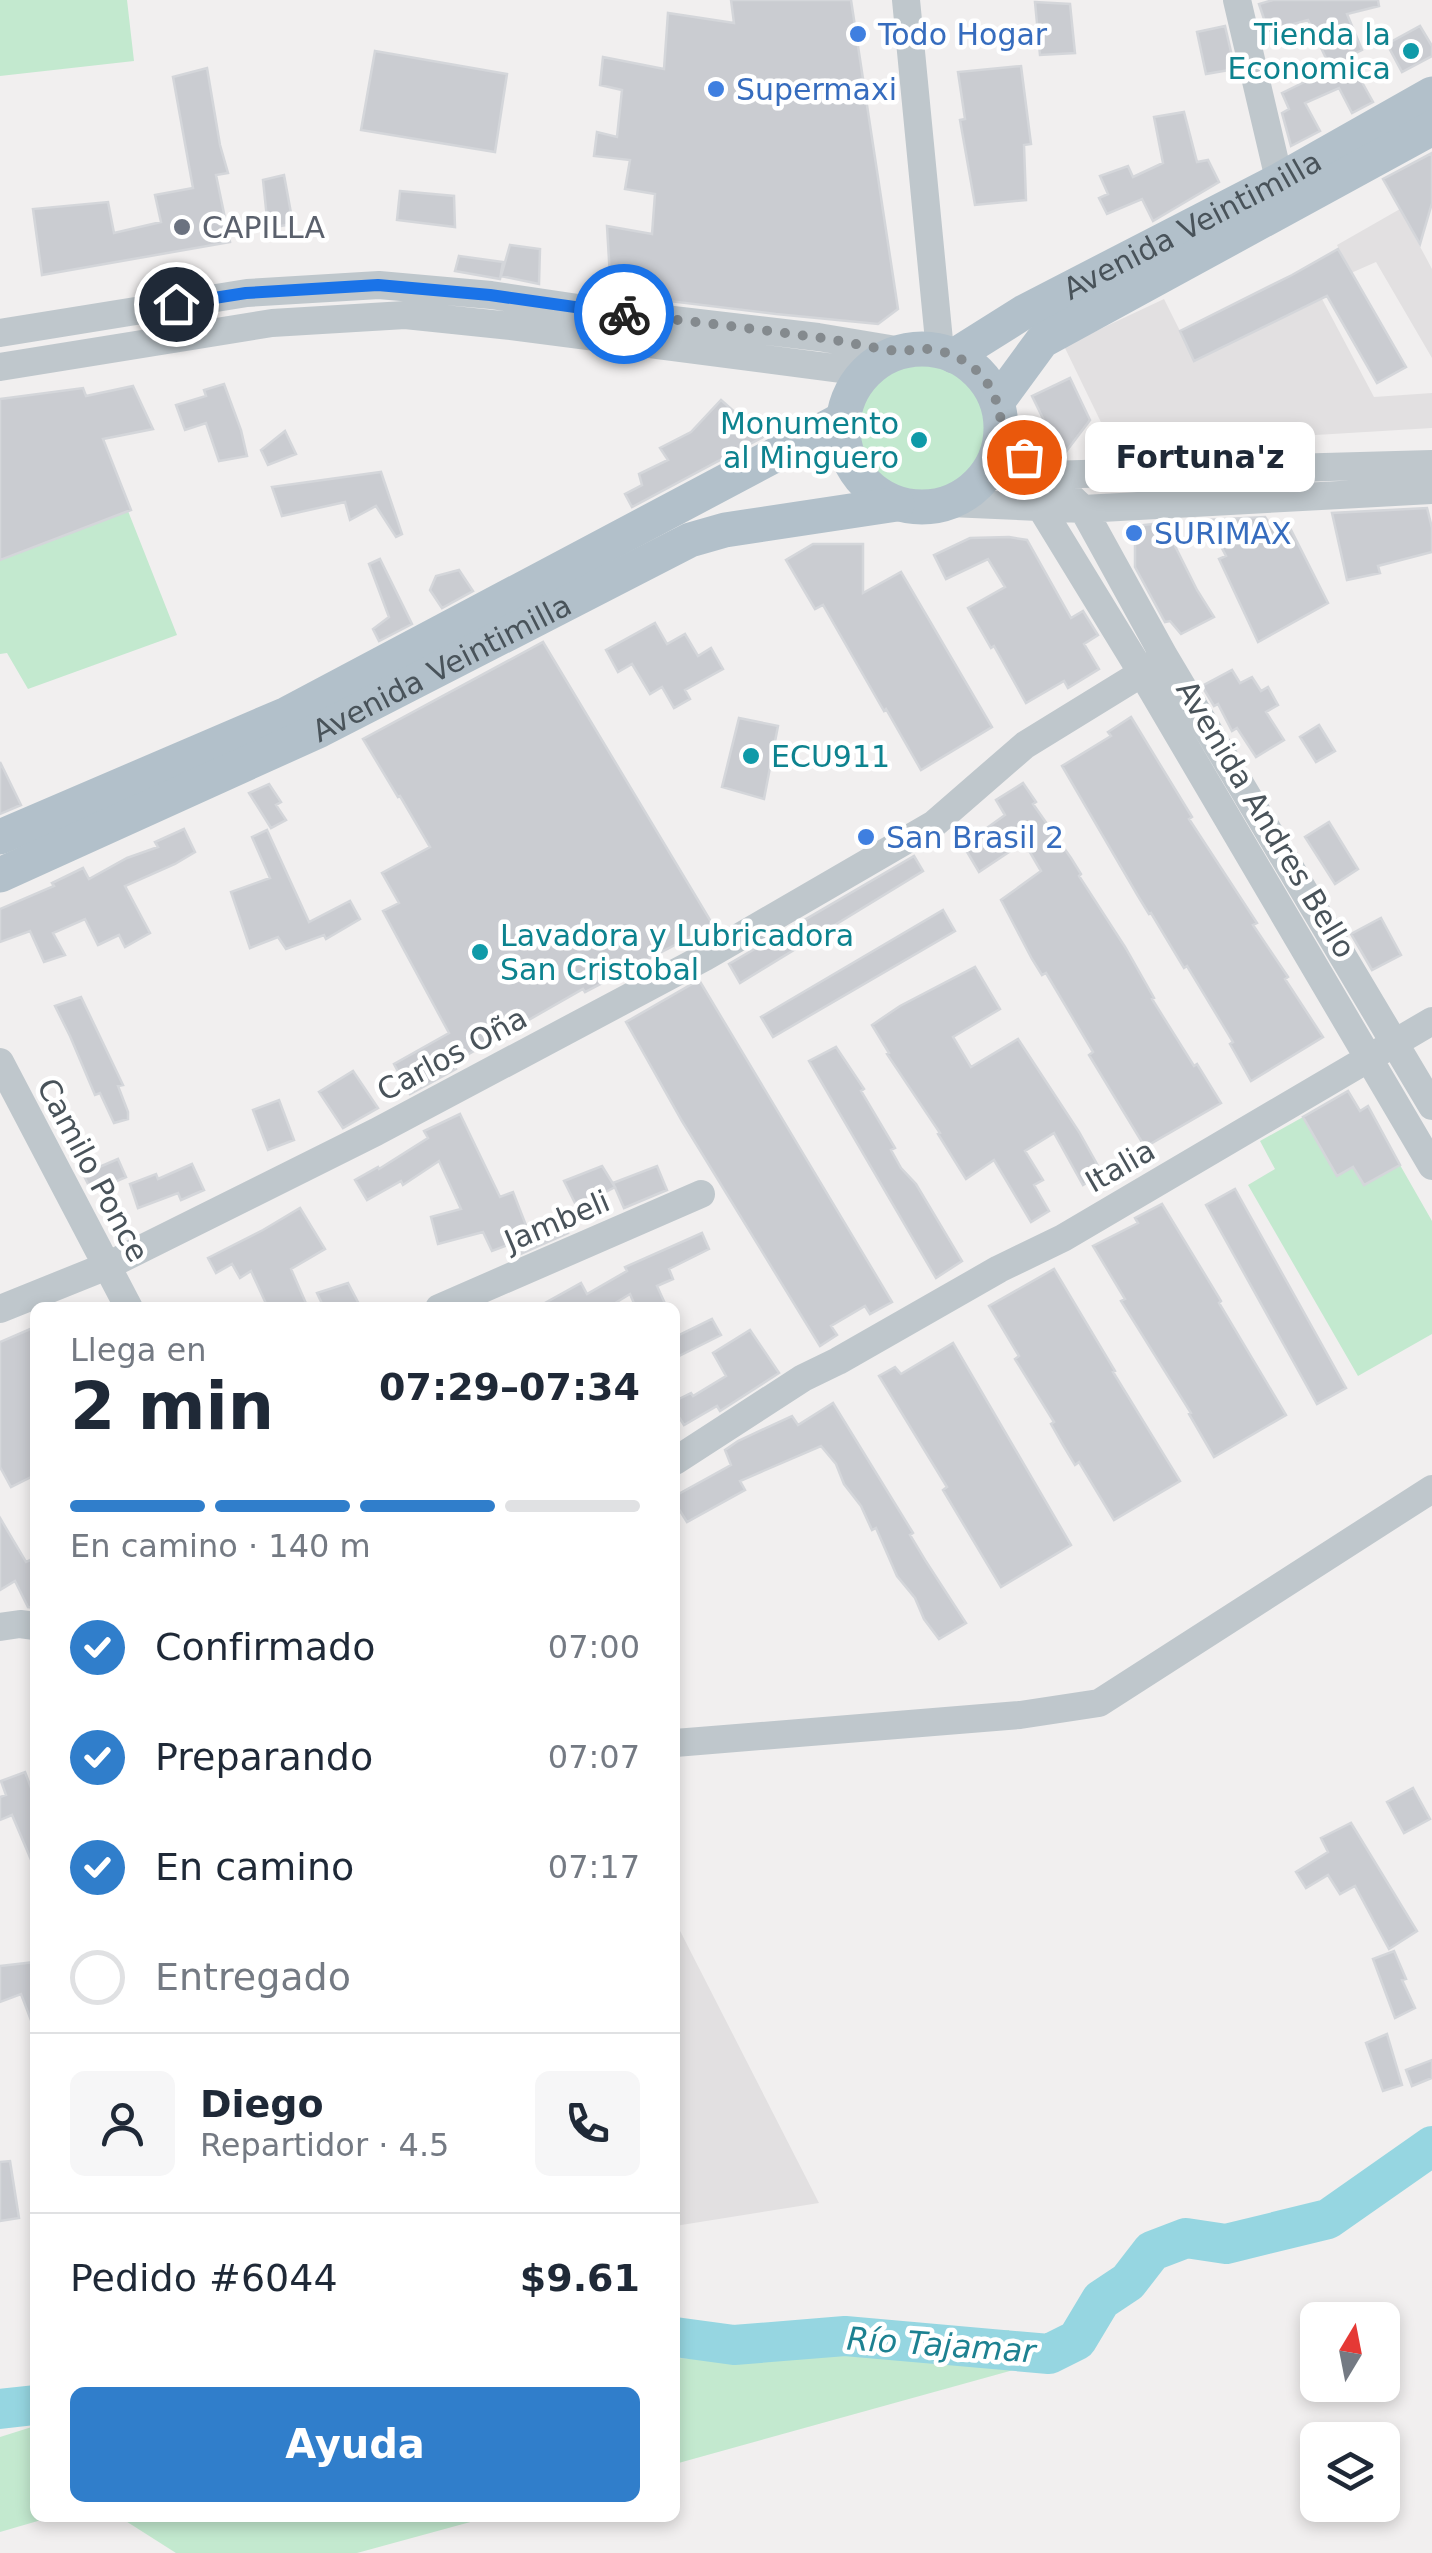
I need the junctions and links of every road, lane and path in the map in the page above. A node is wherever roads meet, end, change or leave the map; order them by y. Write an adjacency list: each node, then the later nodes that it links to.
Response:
1 (906, 0): 8 (street)
2 (1237, 0): 5 (street)
3 (1432, 94): 5 (main road, Avenida Veintimilla)
4 (1432, 128): 5 (main road, Avenida Veintimilla)
5 (1283, 194): 8 (main road, Avenida Veintimilla); 11 (main road, Avenida Veintimilla)
6 (0, 334): 7 (street)
7 (902, 352): 8 (main road); 10 (main road)
8 (947, 353): 11 (main road)
9 (0, 367): 10 (street)
10 (865, 372): 12 (main road)
11 (998, 401): 13 (main road)
12 (843, 420): 18 (main road); 23 (main road, Avenida Veintimilla)
13 (1002, 439): 15 (street, Avenida Andres Bello); 17 (main road)
14 (1432, 464): 15 (street)
15 (1047, 475): 20 (street, Avenida Andres Bello)
16 (1432, 490): 20 (street)
17 (950, 503): 18 (main road); 19 (street)
18 (896, 504): 23 (main road, Avenida Veintimilla)
19 (1041, 508): 20 (street); 22 (street, Avenida Andres Bello)
20 (1083, 510): 21 (street, Avenida Andres Bello)
21 (1164, 656): 22 (street, Carlos Oña); 27 (street, Avenida Andres Bello)
22 (1142, 673): 28 (street, Avenida Andres Bello); 33 (street, Carlos Oña)
23 (224, 757): 24 (main road, Avenida Veintimilla); 25 (main road, Avenida Veintimilla)
24 (0, 838)
25 (0, 875)
26 (1432, 1021): 27 (street, Italia)
27 (1396, 1042): 28 (street, Italia); 30 (street, Avenida Andres Bello)
28 (1369, 1058): 31 (street, Avenida Andres Bello); 37 (street, Italia)
29 (3, 1075): 33 (street, Camilo Ponce)
30 (1432, 1106)
31 (1432, 1166)
32 (701, 1194): 35 (street, Jambeli)
33 (106, 1266): 34 (street, Camilo Ponce); 36 (street, Carlos Oña)
34 (126, 1302)
35 (453, 1302)
36 (0, 1309)
37 (680, 1458)
38 (1432, 1489): 41 (street)
39 (30, 1625): 40 (street)
40 (0, 1628)
41 (680, 1743)

